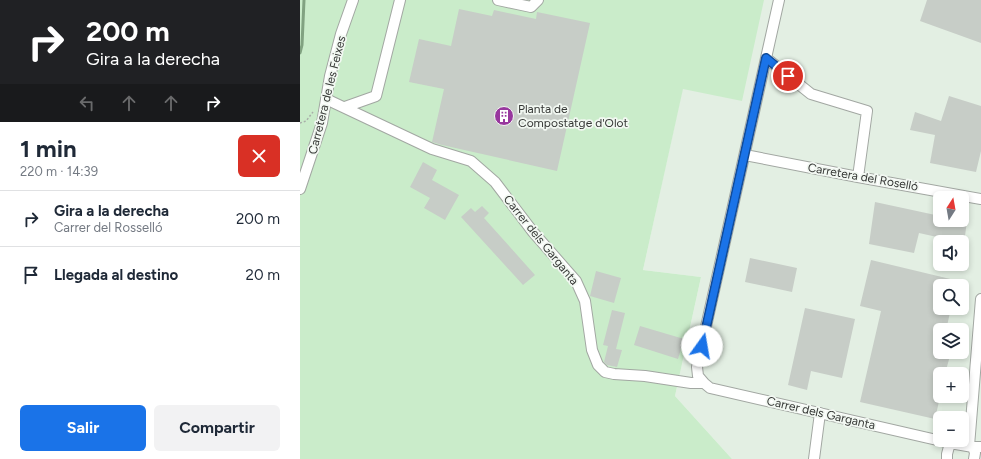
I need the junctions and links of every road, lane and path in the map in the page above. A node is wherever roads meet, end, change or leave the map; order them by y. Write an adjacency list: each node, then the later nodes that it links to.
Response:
1 (353, 0): 7 (street, Carretera de les Feixes)
2 (400, 0): 8 (street)
3 (498, 0): 4 (street)
4 (538, 0)
5 (778, 0): 6 (street)
6 (766, 58): 9 (street); 10 (street)
7 (326, 99): 8 (street, Carrer dels Garganta); 11 (street, Carretera de les Feixes)
8 (345, 108): 14 (street, Carrer dels Garganta)
9 (745, 155): 10 (street, Carretera del Roselló); 14 (street)
10 (858, 177): 12 (street, Carretera del Roselló)
11 (300, 189)
12 (981, 199)
13 (981, 299): 18 (street)
14 (704, 383): 15 (street, Carrer dels Garganta)
15 (820, 413): 16 (street, Carrer dels Garganta); 19 (street)
16 (933, 439)
17 (949, 447): 20 (street)
18 (974, 447): 21 (street)
19 (814, 459)
20 (947, 459)
21 (974, 459)

